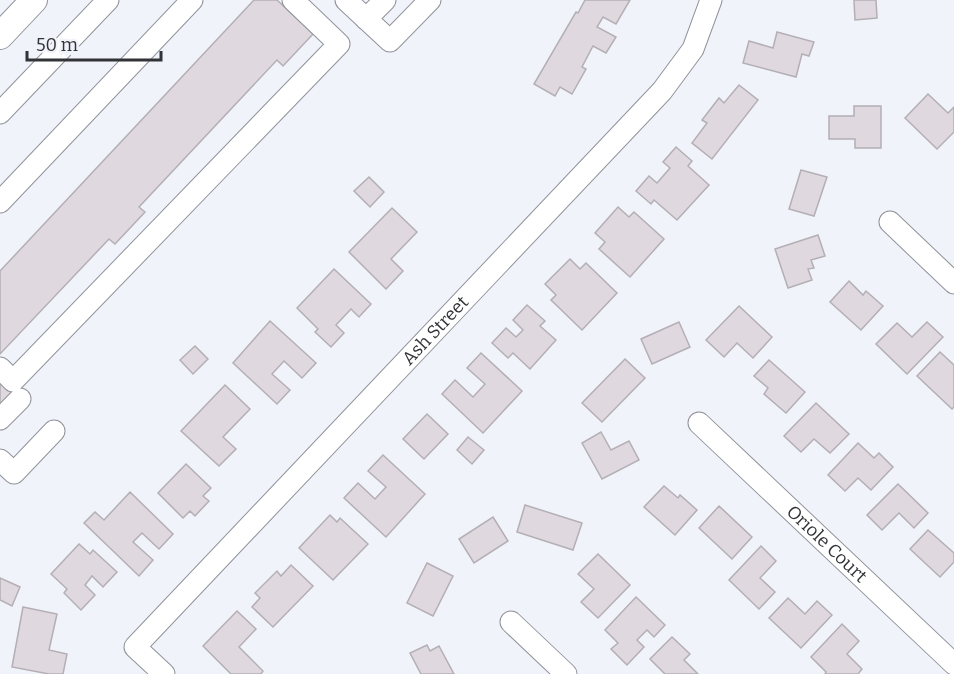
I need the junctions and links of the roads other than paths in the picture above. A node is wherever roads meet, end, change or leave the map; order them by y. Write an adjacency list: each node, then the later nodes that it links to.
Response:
1 (34, 0): 10 (main road)
2 (108, 0): 11 (street)
3 (192, 0): 12 (street)
4 (293, 0): 15 (street)
5 (346, 0): 9 (street)
6 (385, 0): 9 (street)
7 (430, 0): 9 (street)
8 (711, 0): 23 (street, Ash Street)
9 (366, 19)
10 (2, 28)
11 (0, 113)
12 (0, 202)
13 (890, 222): 14 (street)
14 (954, 283)
15 (0, 368)
16 (20, 399): 17 (street)
17 (0, 419)
18 (699, 423): 22 (street, Oriole Court)
19 (54, 431): 20 (street)
20 (0, 460)
21 (511, 622): 24 (street)
22 (954, 664)
23 (164, 674)
24 (566, 674)

